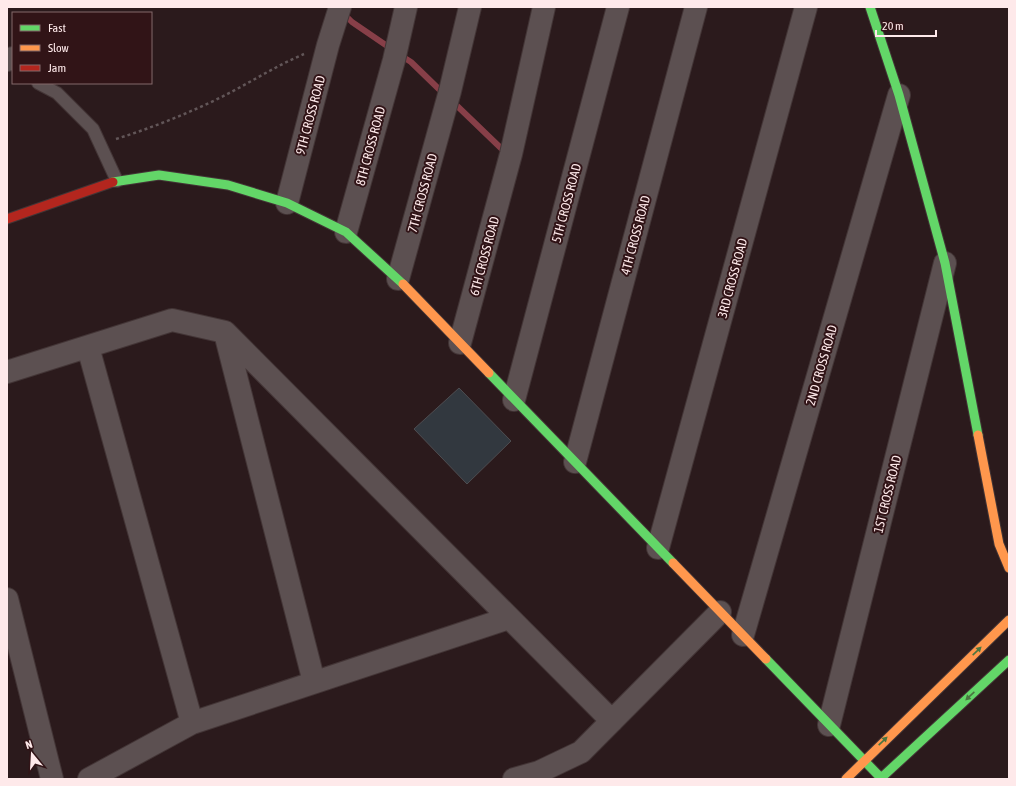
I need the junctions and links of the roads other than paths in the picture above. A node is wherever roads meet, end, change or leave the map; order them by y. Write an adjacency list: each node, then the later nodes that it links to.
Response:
1 (406, 7): 14 (street, 8TH CROSS ROAD)
2 (470, 7): 16 (street, 7TH CROSS ROAD)
3 (544, 7): 18 (street, 6TH CROSS ROAD)
4 (618, 7): 21 (street, 5TH CROSS ROAD)
5 (696, 7): 22 (street, 4TH CROSS ROAD)
6 (806, 7): 23 (street, 3RD CROSS ROAD)
7 (870, 7): 10 (street)
8 (334, 26): 12 (street, 9TH CROSS ROAD)
9 (40, 84): 11 (lane)
10 (899, 95): 15 (street); 29 (street, 2ND CROSS ROAD)
11 (117, 181): 12 (street); 13 (street)
12 (287, 203): 14 (street)
13 (7, 219)
14 (346, 232): 16 (street)
15 (946, 263): 24 (street); 34 (street, 1ST CROSS ROAD)
16 (398, 279): 18 (street)
17 (225, 332): 19 (street); 27 (street); 31 (street)
18 (460, 343): 21 (street)
19 (88, 347): 20 (street); 33 (street)
20 (7, 372)
21 (514, 400): 22 (street)
22 (575, 462): 23 (street)
23 (658, 548): 26 (street)
24 (1009, 568)
25 (7, 600): 37 (street)
26 (720, 612): 29 (street); 32 (street)
27 (510, 618): 31 (street); 32 (street)
28 (1009, 620): 35 (street, one-way to 28)
29 (742, 635): 34 (street)
30 (1008, 663): 36 (street, one-way to 36)
31 (314, 682): 33 (street)
32 (612, 721): 39 (street)
33 (192, 723): 38 (street)
34 (829, 725): 35 (street)
35 (863, 760): 36 (street); 40 (street)
36 (880, 778)
37 (52, 779)
38 (89, 779)
39 (514, 779)
40 (846, 779)

